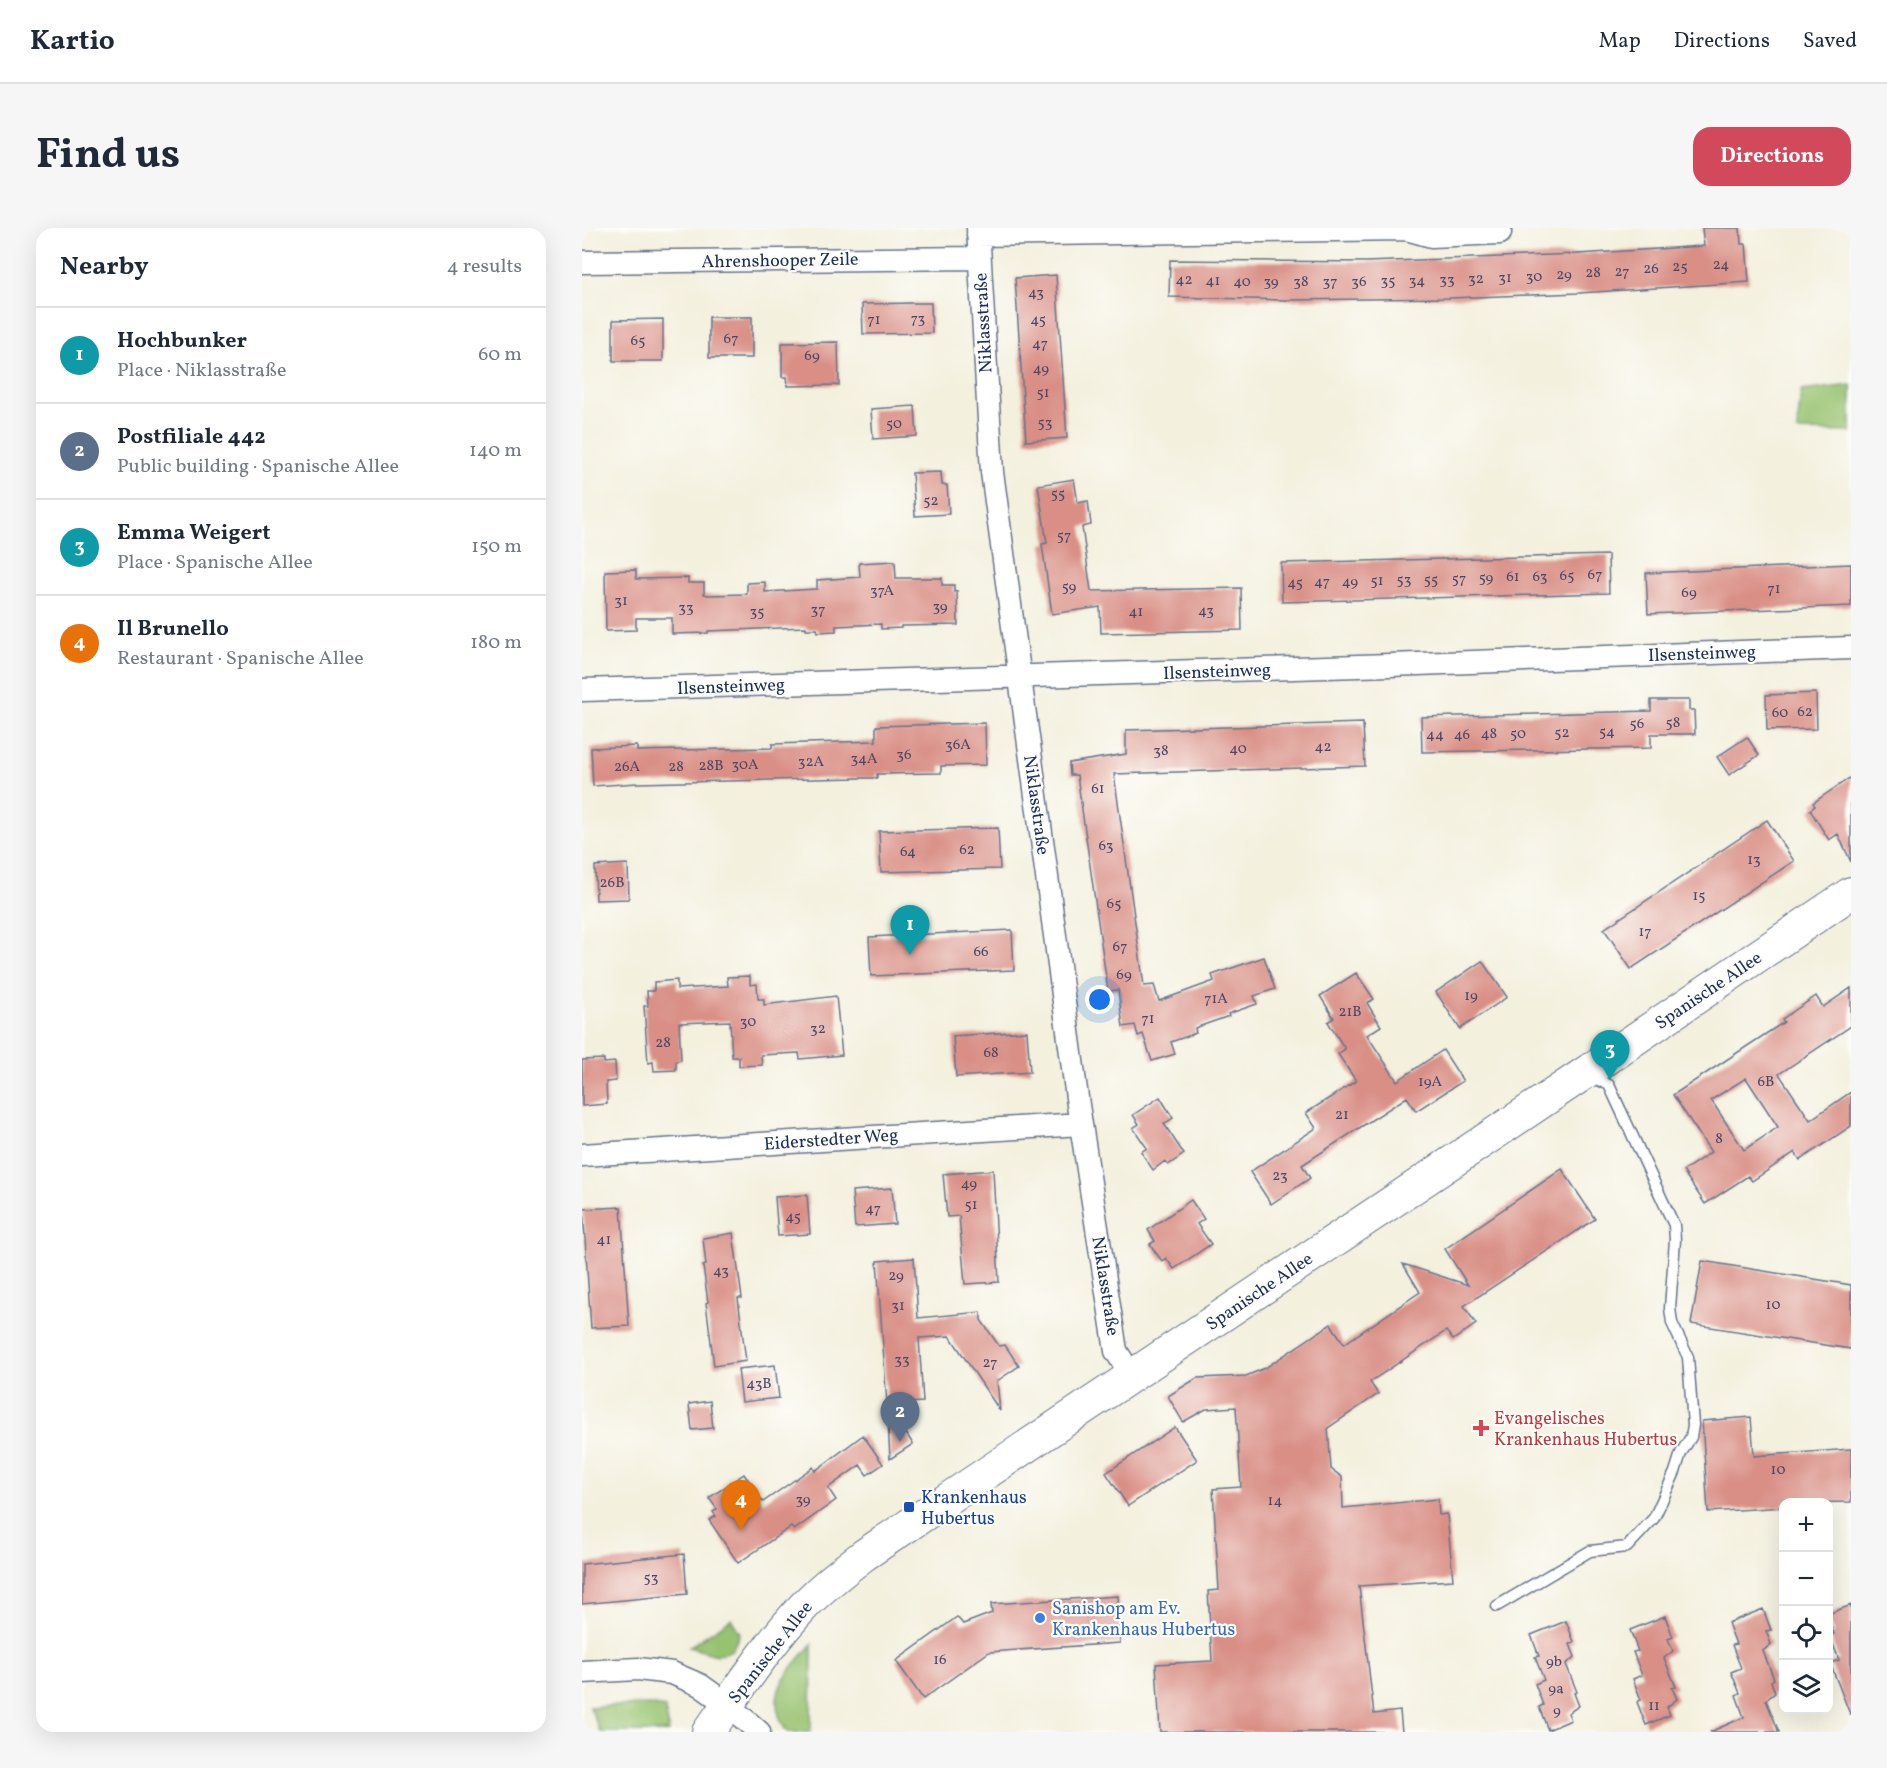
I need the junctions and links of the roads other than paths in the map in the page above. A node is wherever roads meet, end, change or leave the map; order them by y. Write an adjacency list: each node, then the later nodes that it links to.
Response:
1 (1500, 228): 2 (street)
2 (978, 231): 3 (street, Niklasstraße)
3 (979, 258): 4 (street, Ahrenshooper Zeile); 6 (street, Niklasstraße)
4 (582, 262)
5 (1851, 648): 6 (street, Ilsensteinweg)
6 (1020, 677): 7 (street, Ilsensteinweg); 10 (street, Niklasstraße)
7 (582, 690)
8 (1851, 893): 9 (main road, Spanische Allee)
9 (1585, 1073): 12 (main road, Spanische Allee); 13 (lane)
10 (1081, 1124): 11 (street, Eiderstedter Weg); 12 (street, Niklasstraße)
11 (582, 1155)
12 (1132, 1376): 15 (main road, Spanische Allee)
13 (1497, 1606)
14 (582, 1672): 15 (street)
15 (728, 1705): 16 (main road, Spanische Allee); 17 (street)
16 (708, 1732)
17 (759, 1732)

